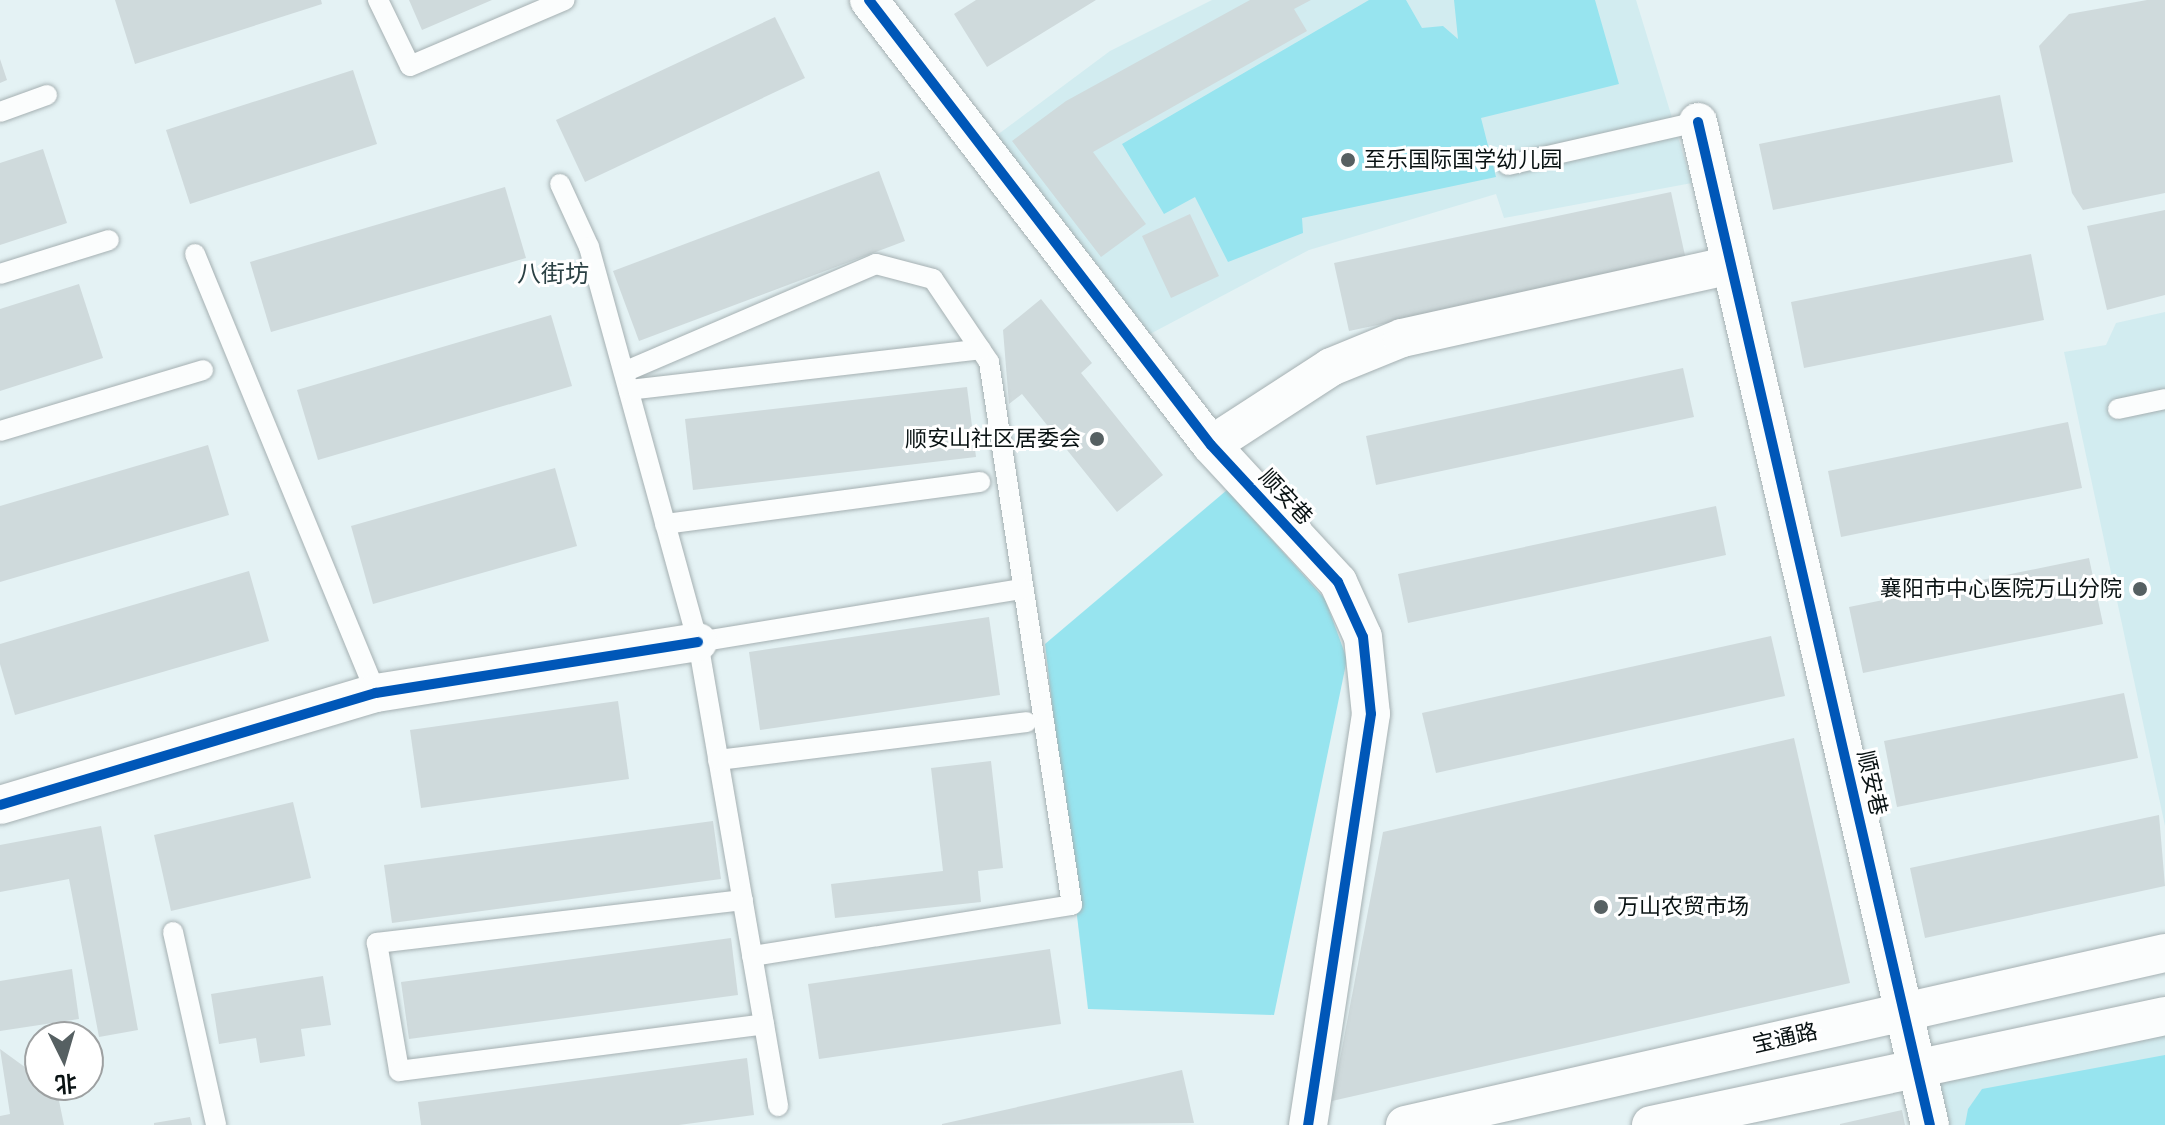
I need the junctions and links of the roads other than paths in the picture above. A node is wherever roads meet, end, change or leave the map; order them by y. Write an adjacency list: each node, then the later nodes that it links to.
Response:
1 (378, 0): 2 (lane)
2 (565, 0)
3 (869, 0): 19 (street, 顺安巷)
4 (47, 95): 5 (lane)
5 (0, 112)
6 (1698, 122): 7 (lane); 11 (street, 顺安巷)
7 (1508, 165)
8 (560, 184): 15 (lane)
9 (109, 240): 12 (lane)
10 (195, 254): 24 (lane)
11 (1731, 265): 19 (street); 32 (street, 顺安巷)
12 (0, 274)
13 (981, 349): 15 (lane); 15 (lane); 22 (lane)
14 (203, 370): 18 (lane)
15 (626, 381): 21 (lane)
16 (2165, 399): 17 (lane)
17 (2118, 409)
18 (0, 431)
19 (1211, 445): 38 (street, 顺安巷)
20 (980, 482): 21 (lane)
21 (665, 524): 23 (lane)
22 (1023, 589): 23 (lane); 31 (lane)
23 (698, 642): 24 (street); 26 (lane)
24 (376, 693): 27 (street)
25 (1027, 722): 26 (lane)
26 (718, 760): 28 (lane)
27 (0, 805)
28 (743, 900): 31 (lane); 34 (lane)
29 (173, 932): 37 (lane)
30 (2165, 953): 32 (street, 宝通路)
31 (752, 956): 34 (lane)
32 (1905, 1011): 35 (street, 顺安巷); 39 (street, 宝通路)
33 (2165, 1016): 35 (street)
34 (764, 1024): 36 (lane)
35 (1917, 1066): 40 (street); 41 (street, 顺安巷)
36 (778, 1106)
37 (216, 1125)
38 (1308, 1125)
39 (1405, 1125)
40 (1651, 1125)
41 (1930, 1125)

